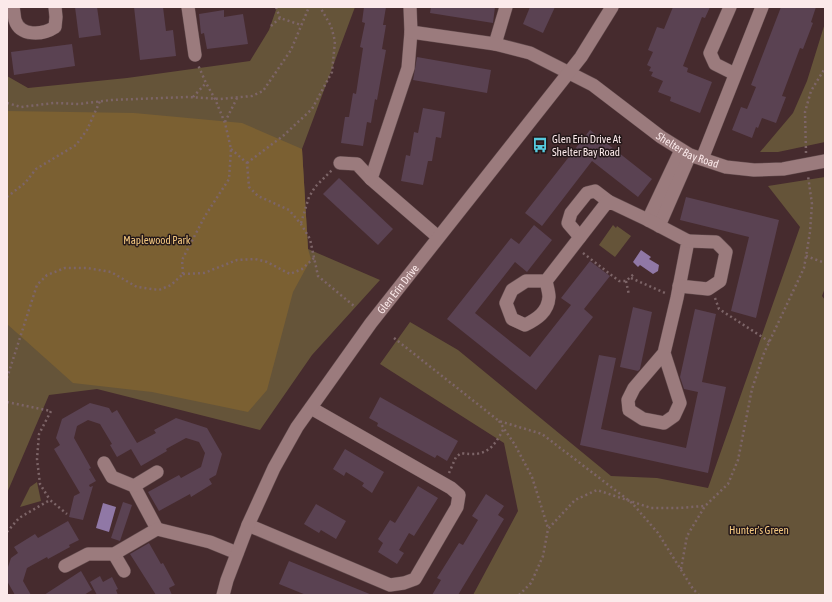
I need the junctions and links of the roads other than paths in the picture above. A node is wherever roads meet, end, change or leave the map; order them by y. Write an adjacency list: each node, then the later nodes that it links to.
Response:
1 (14, 7): 2 (street)
2 (55, 7)
3 (188, 7): 11 (street)
4 (410, 7): 9 (street)
5 (506, 7): 10 (street)
6 (612, 7): 12 (street, Glen Erin Drive)
7 (730, 7): 13 (street)
8 (762, 7): 13 (street)
9 (411, 32): 10 (street, Shelter Bay Road); 17 (street)
10 (496, 44): 12 (street, Shelter Bay Road)
11 (195, 56)
12 (569, 73): 14 (street, Shelter Bay Road); 20 (street, Glen Erin Drive)
13 (736, 74): 14 (street)
14 (691, 155): 15 (street, Shelter Bay Road); 19 (street)
15 (825, 161)
16 (340, 163): 17 (street)
17 (371, 179): 20 (street)
18 (608, 201): 19 (street); 21 (street); 21 (street)
19 (653, 223): 22 (street)
20 (438, 237): 26 (street, Glen Erin Drive)
21 (576, 241): 23 (street)
22 (688, 241): 24 (street); 24 (street)
23 (546, 281)
24 (678, 292): 25 (street)
25 (664, 353): 25 (street)
26 (311, 408): 30 (street, Glen Erin Drive); 30 (street)
27 (104, 463): 29 (street)
28 (157, 472): 29 (street)
29 (134, 486): 31 (street)
30 (248, 525): 32 (street, Glen Erin Drive)
31 (157, 529): 32 (street); 33 (street)
32 (237, 553): 36 (street, Glen Erin Drive)
33 (114, 554): 34 (street); 35 (street)
34 (65, 566)
35 (124, 571)
36 (223, 595)

